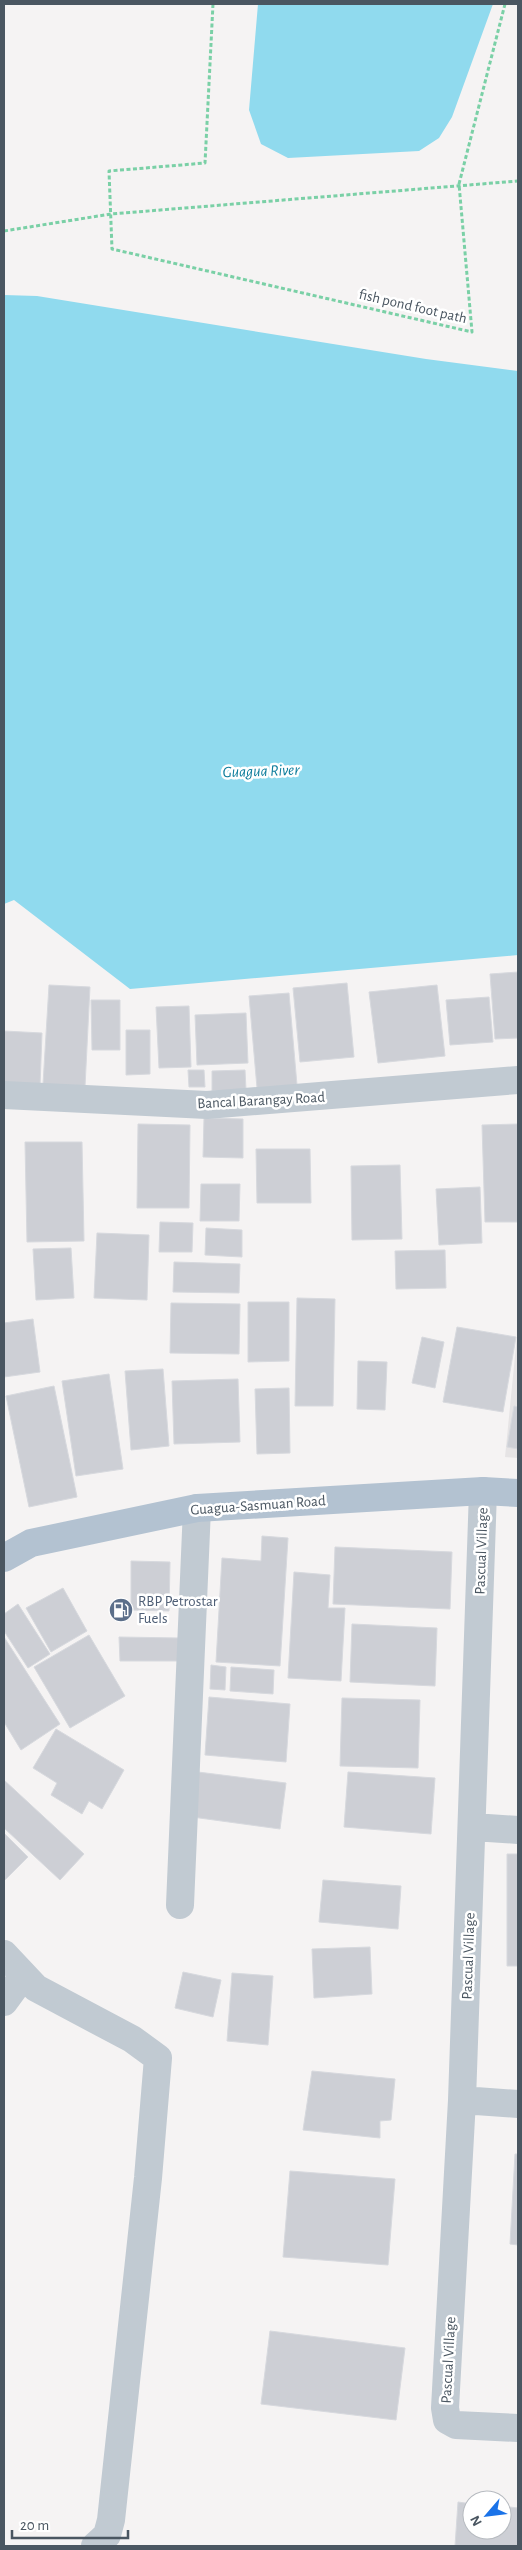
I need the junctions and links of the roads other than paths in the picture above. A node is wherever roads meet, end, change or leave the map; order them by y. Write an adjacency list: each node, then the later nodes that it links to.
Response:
1 (518, 1080): 2 (street, Bancal Barangay Road)
2 (4, 1095)
3 (483, 1491): 4 (main road, Guagua-Sasmuan Road); 5 (main road, Guagua-Sasmuan Road); 7 (street, Pascual Village)
4 (518, 1494)
5 (197, 1508): 6 (main road, Guagua-Sasmuan Road); 9 (street)
6 (4, 1558)
7 (473, 1827): 8 (street); 13 (street, Pascual Village)
8 (518, 1830)
9 (180, 1905)
10 (4, 1954): 11 (street)
11 (22, 1976): 12 (street); 16 (street)
12 (4, 2002)
13 (462, 2100): 14 (street); 15 (street, Pascual Village)
14 (518, 2104)
15 (518, 2428)
16 (95, 2546)

